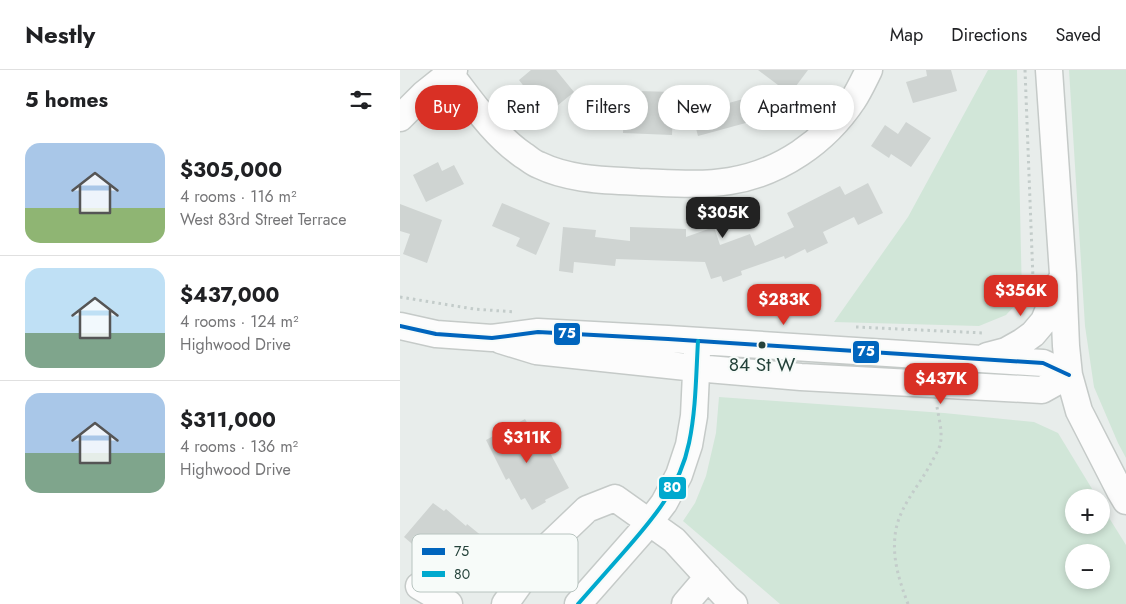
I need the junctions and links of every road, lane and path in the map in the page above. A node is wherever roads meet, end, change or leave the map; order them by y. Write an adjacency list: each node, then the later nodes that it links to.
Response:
1 (869, 70): 4 (street)
2 (1025, 70): 7 (path)
3 (1049, 70): 6 (street)
4 (452, 72): 5 (street)
5 (400, 118)
6 (1063, 274): 11 (street); 13 (street)
7 (1032, 294)
8 (400, 326): 9 (street)
9 (492, 338): 10 (street); 12 (street)
10 (698, 341): 11 (street); 12 (street)
11 (976, 359): 13 (street)
12 (696, 368): 13 (street); 16 (street)
13 (1069, 375): 15 (street)
14 (937, 407): 26 (path)
15 (1126, 501)
16 (649, 523): 17 (street); 18 (street); 23 (street)
17 (561, 534)
18 (708, 577): 24 (street); 25 (street)
19 (429, 592): 21 (street)
20 (514, 592): 22 (street)
21 (449, 604)
22 (505, 604)
23 (578, 604)
24 (685, 604)
25 (734, 604)
26 (908, 604)

